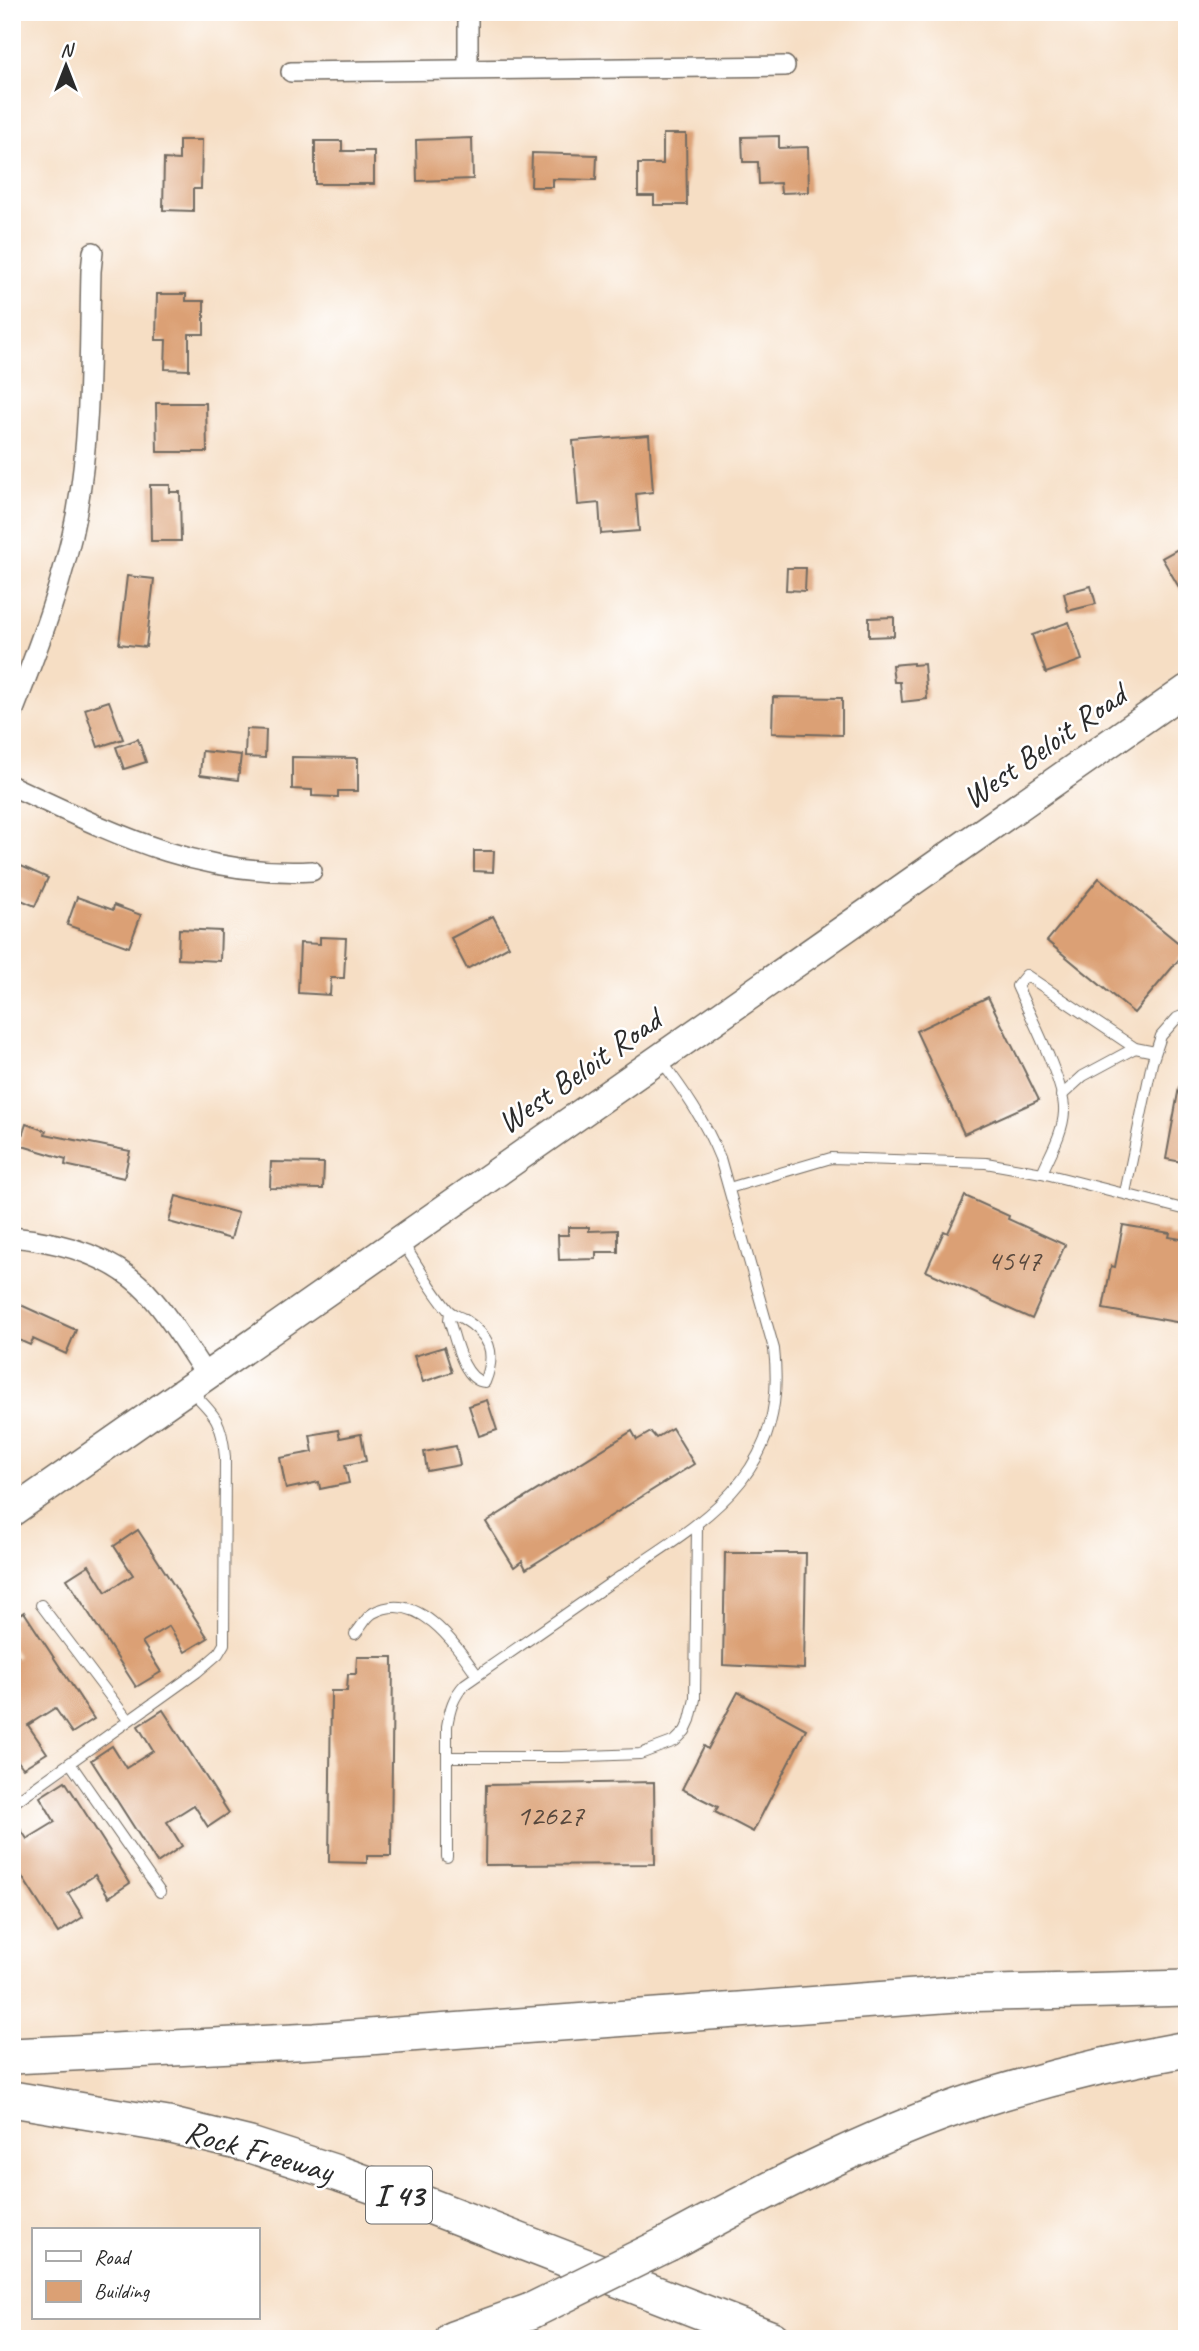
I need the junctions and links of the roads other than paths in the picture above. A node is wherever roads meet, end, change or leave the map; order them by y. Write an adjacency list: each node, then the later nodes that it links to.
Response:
1 (468, 12): 3 (street)
2 (785, 66): 3 (street)
3 (468, 69): 4 (street)
4 (291, 72)
5 (93, 253): 7 (street)
6 (1187, 688): 13 (main road, West Beloit Road)
7 (12, 715)
8 (12, 786): 9 (street)
9 (312, 871)
10 (1187, 1014): 12 (lane)
11 (1135, 1048): 12 (lane); 14 (lane); 14 (lane)
12 (1155, 1052): 17 (lane)
13 (659, 1058): 16 (lane); 20 (main road, West Beloit Road)
14 (1061, 1096): 15 (lane)
15 (1042, 1173): 16 (lane); 17 (lane)
16 (729, 1188): 24 (lane)
17 (1125, 1193): 18 (lane)
18 (1187, 1210)
19 (12, 1237): 22 (street)
20 (399, 1239): 21 (lane); 22 (main road, West Beloit Road)
21 (450, 1312): 21 (lane)
22 (197, 1382): 23 (main road, West Beloit Road); 28 (lane)
23 (12, 1512)
24 (696, 1525): 27 (lane); 29 (lane)
25 (41, 1605): 28 (lane)
26 (355, 1634): 27 (lane)
27 (477, 1675): 29 (lane)
28 (128, 1720): 30 (lane)
29 (447, 1757): 32 (lane)
30 (69, 1763): 31 (lane); 33 (lane)
31 (14, 1801)
32 (447, 1857)
33 (160, 1892)
34 (1187, 1988): 36 (highway)
35 (1187, 2049): 38 (highway, bridge)
36 (12, 2056)
37 (12, 2099): 39 (highway, Rock Freeway / I 43)
38 (453, 2339)
39 (772, 2339)

